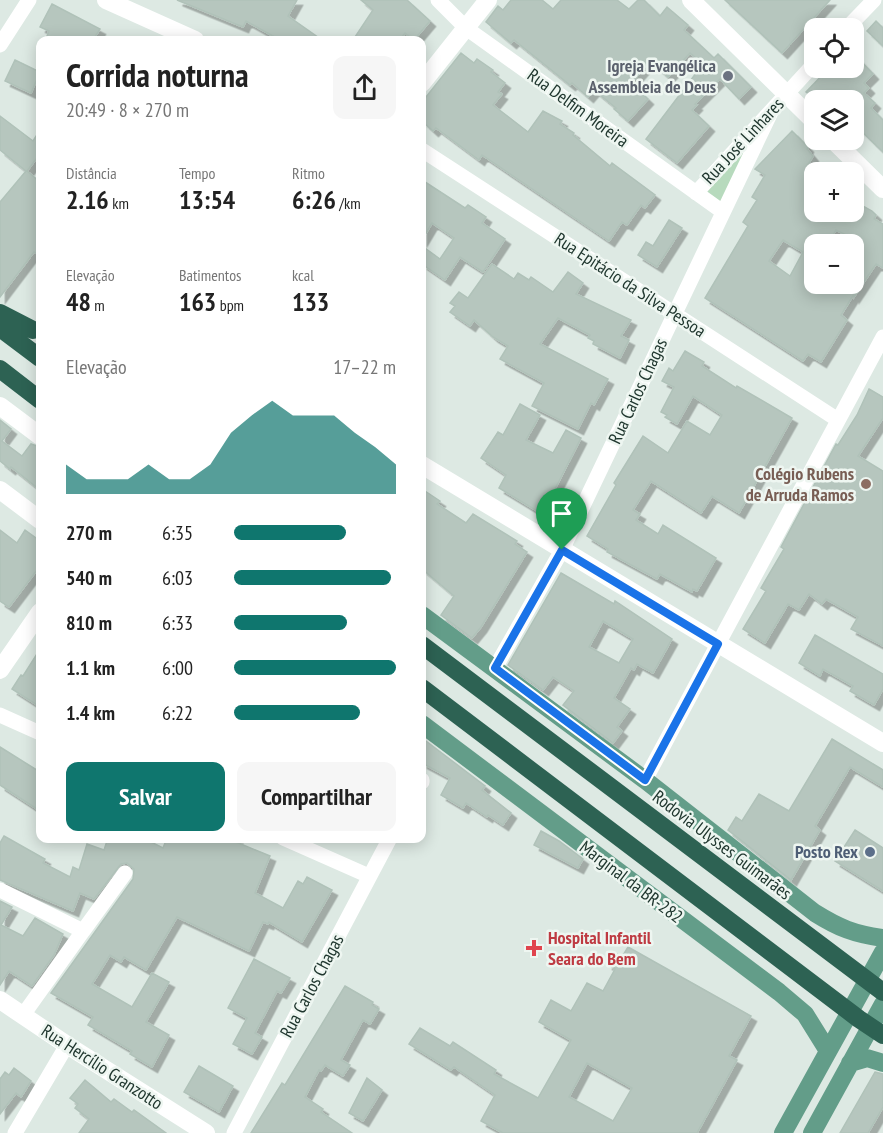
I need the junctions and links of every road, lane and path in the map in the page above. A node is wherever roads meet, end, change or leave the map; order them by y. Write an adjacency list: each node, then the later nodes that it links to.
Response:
1 (28, 0): 10 (street)
2 (105, 0): 9 (street)
3 (438, 0): 8 (street, Rua Delfim Moreira)
4 (488, 0): 8 (street)
5 (691, 0): 13 (street)
6 (874, 0): 7 (street)
7 (857, 18)
8 (466, 28): 12 (street); 19 (street, Rua Delfim Moreira)
9 (186, 36)
10 (0, 45)
11 (804, 75): 13 (street, Rua José Linhares)
12 (426, 78)
13 (787, 94): 14 (street, Rua José Linhares); 15 (street)
14 (772, 110): 19 (street, Rua José Linhares); 20 (street, Rua Carlos Chagas)
15 (804, 111)
16 (843, 150): 18 (street)
17 (426, 153): 23 (street, Rua Epitácio da Silva Pessoa)
18 (883, 189)
19 (696, 192): 20 (street, Rua Delfim Moreira)
20 (723, 212): 23 (street, Rua Carlos Chagas)
21 (0, 304): 25 (street)
22 (0, 313): 26 (highway)
23 (675, 314): 32 (street, Rua Epitácio da Silva Pessoa); 37 (street, Rua Carlos Chagas)
24 (0, 328): 28 (highway)
25 (36, 331)
26 (36, 331)
27 (883, 337): 32 (street)
28 (36, 355)
29 (0, 369): 30 (highway)
30 (36, 397)
31 (0, 406): 33 (street)
32 (838, 420): 40 (street)
33 (36, 433)
34 (426, 467): 37 (street)
35 (0, 490): 36 (street)
36 (36, 517)
37 (562, 550): 40 (street); 42 (street, Rua Carlos Chagas)
38 (36, 618): 43 (street)
39 (426, 618): 42 (main road)
40 (718, 644): 48 (street); 49 (street)
41 (426, 648): 58 (highway, Rodovia Ulysses Guimarães)
42 (495, 668): 49 (main road)
43 (0, 670)
44 (426, 691): 62 (highway)
45 (0, 715): 47 (street)
46 (426, 727): 64 (main road, Marginal da BR-282)
47 (36, 731)
48 (883, 743)
49 (645, 780): 56 (main road)
50 (294, 843): 53 (street)
51 (387, 843): 53 (street, Rua Carlos Chagas)
52 (125, 873): 55 (street)
53 (369, 876): 69 (street, Rua Carlos Chagas)
54 (0, 890): 55 (street)
55 (83, 931): 61 (street)
56 (883, 938)
57 (879, 960): 64 (main road)
58 (883, 992)
59 (0, 1000): 61 (street, Rua Hercílio Granzotto)
60 (883, 1004): 65 (main road)
61 (23, 1015): 63 (street, Rua Hercílio Granzotto)
62 (883, 1035)
63 (66, 1045): 67 (street); 68 (street, Rua Hercílio Granzotto)
64 (828, 1051): 70 (main road)
65 (850, 1063): 66 (main road); 71 (main road)
66 (883, 1063)
67 (15, 1133)
68 (206, 1133)
69 (234, 1133)
70 (783, 1133)
71 (812, 1133)

